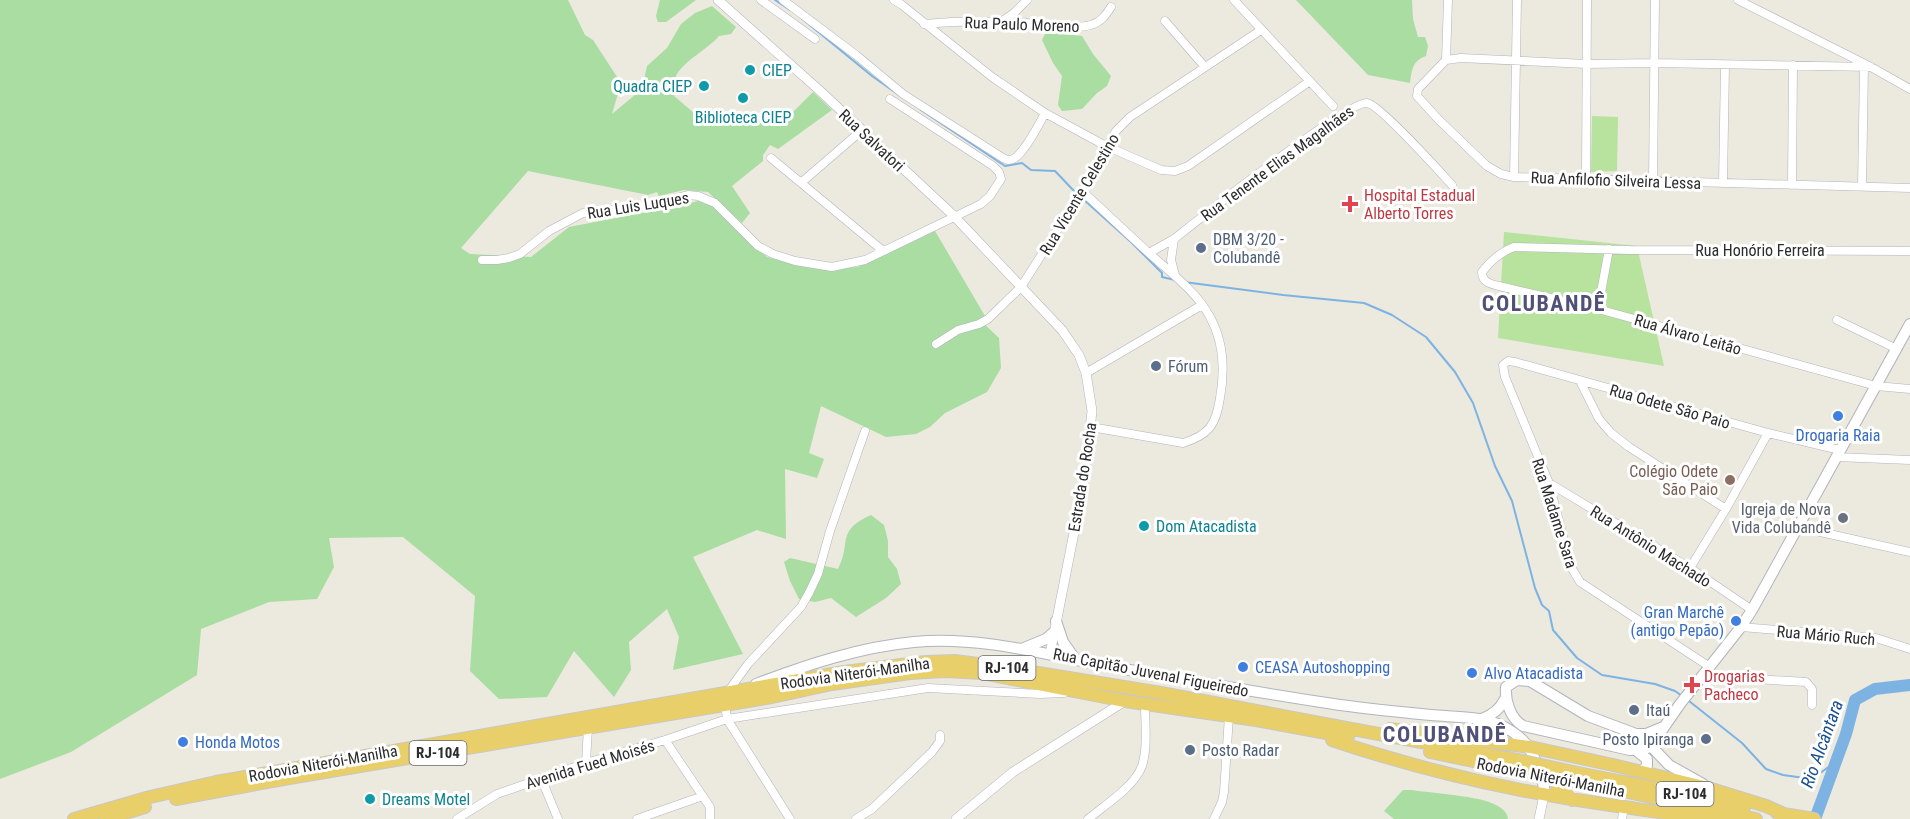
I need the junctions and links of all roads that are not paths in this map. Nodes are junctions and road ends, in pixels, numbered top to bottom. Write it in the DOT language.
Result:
graph roads {
  1 [pos="761,0"];
  2 [pos="783,0"];
  3 [pos="894,0"];
  4 [pos="1028,0"];
  5 [pos="1234,0"];
  6 [pos="1448,0"];
  7 [pos="1517,0"];
  8 [pos="1587,0"];
  9 [pos="1656,0"];
  10 [pos="1738,0"];
  11 [pos="721,1"];
  12 [pos="1111,7"];
  13 [pos="1165,21"];
  14 [pos="1001,22"];
  15 [pos="924,24"];
  16 [pos="1261,30"];
  17 [pos="815,39"];
  18 [pos="1446,60"];
  19 [pos="1515,60"];
  20 [pos="1655,63"];
  21 [pos="1586,64"];
  22 [pos="1725,64"];
  23 [pos="1793,65"];
  24 [pos="1205,67"];
  25 [pos="1867,67"];
  26 [pos="1310,81"];
  27 [pos="1910,89"];
  28 [pos="890,99"];
  29 [pos="1333,106"];
  30 [pos="1045,113"];
  31 [pos="861,131"];
  32 [pos="1106,146"];
  33 [pos="771,158"];
  34 [pos="1514,177"];
  35 [pos="1586,178"];
  36 [pos="1653,180"];
  37 [pos="802,182"];
  38 [pos="1723,183"];
  39 [pos="1452,185"];
  40 [pos="1792,185"];
  41 [pos="1862,186"];
  42 [pos="1910,188"];
  43 [pos="1082,191"];
  44 [pos="954,216"];
  45 [pos="1174,239"];
  46 [pos="1609,249"];
  47 [pos="882,250"];
  48 [pos="1910,251"];
  49 [pos="1149,253"];
  50 [pos="482,260"];
  51 [pos="1176,277"];
  52 [pos="1499,286"];
  53 [pos="1021,287"];
  54 [pos="1202,305"];
  55 [pos="1598,309"];
  56 [pos="1837,320"];
  57 [pos="1910,324"];
  58 [pos="936,344"];
  59 [pos="1897,349"];
  60 [pos="1503,365"];
  61 [pos="1086,373"];
  62 [pos="1580,381"];
  63 [pos="1876,386"];
  64 [pos="1910,389"];
  65 [pos="1090,427"];
  66 [pos="865,431"];
  67 [pos="1768,434"];
  68 [pos="1838,453"];
  69 [pos="1910,460"];
  70 [pos="1549,483"];
  71 [pos="1726,509"];
  72 [pos="1798,527"];
  73 [pos="1910,552"];
  74 [pos="1690,568"];
  75 [pos="1752,610"];
  76 [pos="1055,626"];
  77 [pos="1741,627"];
  78 [pos="1024,648"];
  79 [pos="1910,649"];
  80 [pos="1050,654"];
  81 [pos="1075,659"];
  82 [pos="1710,667"];
  83 [pos="1702,676"];
  84 [pos="1081,692"];
  85 [pos="1101,696"];
  86 [pos="728,697"];
  87 [pos="1505,699"];
  88 [pos="1125,701"];
  89 [pos="1145,704"];
  90 [pos="1812,705"];
  91 [pos="1102,715"];
  92 [pos="1228,716"];
  93 [pos="727,719"];
  94 [pos="1482,719"];
  95 [pos="1293,722"];
  96 [pos="588,727"];
  97 [pos="1663,727"];
  98 [pos="1544,730"];
  99 [pos="1636,734"];
  100 [pos="940,735"];
  101 [pos="665,740"];
  102 [pos="1651,746"];
  103 [pos="1530,747"];
  104 [pos="1636,751"];
  105 [pos="1574,756"];
  106 [pos="586,763"];
  107 [pos="1539,767"];
  108 [pos="1642,771"];
  109 [pos="1555,772"];
  110 [pos="1576,777"];
  111 [pos="542,778"];
  112 [pos="1708,788"];
  113 [pos="1519,790"];
  114 [pos="1544,791"];
  115 [pos="703,796"];
  116 [pos="1572,800"];
  117 [pos="1623,813"];
  118 [pos="1788,815"];
  119 [pos="1690,818"];
  120 [pos="74,819"];
  121 [pos="106,819"];
  122 [pos="457,819"];
  123 [pos="558,819"];
  124 [pos="637,819"];
  125 [pos="710,819"];
  126 [pos="790,819"];
  127 [pos="856,819"];
  128 [pos="956,819"];
  129 [pos="1088,819"];
  130 [pos="1214,819"];
  131 [pos="1539,819"];
  132 [pos="1722,819"];
  133 [pos="1756,819"];
  134 [pos="1814,819"];
  1 -- 17 [label="street"];
  2 -- 30 [label="street"];
  3 -- 15 [label="street"];
  4 -- 14 [label="street"];
  5 -- 16 [label="street, Rua Tenente Elias Magalhães"];
  6 -- 18 [label="street"];
  7 -- 19 [label="street"];
  8 -- 21 [label="street"];
  9 -- 20 [label="street"];
  10 -- 25 [label="street"];
  11 -- 31 [label="street, Rua Salvatori"];
  12 -- 14 [label="street, Rua Paulo Moreno"];
  13 -- 24 [label="street"];
  14 -- 15 [label="street, Rua Paulo Moreno"];
  15 -- 30 [label="street"];
  16 -- 24 [label="street, Rua Vicente Celestino"];
  16 -- 26 [label="street, Rua Tenente Elias Magalhães"];
  18 -- 19 [label="street"];
  18 -- 34 [label="street, Rua Anfilofio Silveira Lessa"];
  19 -- 21 [label="street"];
  19 -- 34 [label="street"];
  20 -- 21 [label="street"];
  20 -- 22 [label="street"];
  20 -- 36 [label="street"];
  21 -- 35 [label="street"];
  22 -- 23 [label="street"];
  22 -- 38 [label="street"];
  23 -- 25 [label="street"];
  23 -- 40 [label="street"];
  24 -- 32 [label="street, Rua Vicente Celestino"];
  25 -- 27 [label="street"];
  25 -- 41 [label="street"];
  26 -- 29 [label="street, Rua Tenente Elias Magalhães"];
  26 -- 32 [label="street"];
  28 -- 44 [label="street, Rua Luis Luques"];
  30 -- 32 [label="street"];
  31 -- 37 [label="street"];
  31 -- 44 [label="street, Rua Salvatori"];
  32 -- 43 [label="street, Rua Vicente Celestino"];
  33 -- 37 [label="street"];
  34 -- 35 [label="street, Rua Anfilofio Silveira Lessa"];
  35 -- 36 [label="street, Rua Anfilofio Silveira Lessa"];
  36 -- 38 [label="street, Rua Anfilofio Silveira Lessa"];
  37 -- 47 [label="street"];
  38 -- 40 [label="street, Rua Anfilofio Silveira Lessa"];
  39 -- 45 [label="street, Rua Tenente Elias Magalhães"];
  40 -- 41 [label="street, Rua Anfilofio Silveira Lessa"];
  41 -- 42 [label="street, Rua Anfilofio Silveira Lessa"];
  43 -- 49 [label="street"];
  43 -- 53 [label="street, Rua Vicente Celestino"];
  44 -- 47 [label="street, Rua Luis Luques"];
  44 -- 53 [label="street, Rua Salvatori"];
  45 -- 49 [label="street, Rua Tenente Elias Magalhães"];
  45 -- 51 [label="street"];
  46 -- 48 [label="street, Rua Honório Ferreira"];
  46 -- 52 [label="street, Rua Honório Ferreira"];
  46 -- 55 [label="street"];
  47 -- 50 [label="street, Rua Luis Luques"];
  49 -- 51 [label="street"];
  51 -- 54 [label="street"];
  52 -- 55 [label="street, Rua Álvaro Leitão"];
  53 -- 58 [label="street, Rua Vicente Celestino"];
  53 -- 61 [label="street, Estrada do Rocha"];
  54 -- 61 [label="street"];
  54 -- 65 [label="street"];
  55 -- 63 [label="street, Rua Álvaro Leitão"];
  56 -- 59 [label="street"];
  57 -- 59 [label="main road"];
  59 -- 63 [label="main road"];
  60 -- 62 [label="street, Rua Odete São Paio"];
  60 -- 70 [label="street, Rua Madame Sara"];
  61 -- 65 [label="street, Estrada do Rocha"];
  62 -- 67 [label="street, Rua Odete São Paio"];
  62 -- 71 [label="street"];
  63 -- 64 [label="street, Rua Álvaro Leitão"];
  63 -- 68 [label="main road"];
  65 -- 76 [label="street, Estrada do Rocha"];
  66 -- 86 [label="street"];
  67 -- 68 [label="street, Rua Odete São Paio"];
  67 -- 71 [label="street"];
  68 -- 69 [label="street, Rua Odete São Paio"];
  68 -- 72 [label="main road"];
  70 -- 74 [label="street, Rua Antônio Machado"];
  70 -- 82 [label="street, Rua Madame Sara"];
  71 -- 74 [label="street"];
  72 -- 73 [label="street"];
  72 -- 75 [label="main road"];
  74 -- 75 [label="street, Rua Antônio Machado"];
  75 -- 77 [label="main road"];
  76 -- 78 [label="main road"];
  76 -- 80 [label="street, Estrada do Rocha"];
  76 -- 81 [label="main road"];
  77 -- 79 [label="street, Rua Mário Ruch"];
  77 -- 82 [label="main road"];
  78 -- 80 [label="main road, Rua Capitão Juvenal Figueiredo"];
  78 -- 86 [label="main road, Rua Capitão Juvenal Figueiredo"];
  80 -- 81 [label="main road, Rua Capitão Juvenal Figueiredo"];
  81 -- 94 [label="main road, Rua Capitão Juvenal Figueiredo"];
  82 -- 83 [label="main road"];
  83 -- 90 [label="street"];
  83 -- 97 [label="main road"];
  84 -- 85 [label="highway, Rodovia Niterói-Manilha / RJ-104"];
  84 -- 86 [label="highway, Rodovia Niterói-Manilha / RJ-104"];
  84 -- 93 [label="street, Avenida Fued Moisés"];
  85 -- 88 [label="highway, Rodovia Niterói-Manilha / RJ-104"];
  85 -- 91 [label="street"];
  86 -- 93 [label="street"];
  86 -- 95 [label="highway, Rodovia Niterói-Manilha / RJ-104"];
  86 -- 96 [label="highway, Rodovia Niterói-Manilha / RJ-104"];
  86 -- 120 [label="highway, Rodovia Niterói-Manilha / RJ-104"];
  87 -- 94 [label="main road"];
  87 -- 98 [label="main road"];
  87 -- 99 [label="main road"];
  88 -- 89 [label="highway, Rodovia Niterói-Manilha / RJ-104"];
  88 -- 91 [label="street"];
  89 -- 92 [label="highway, Rodovia Niterói-Manilha / RJ-104"];
  89 -- 129 [label="street"];
  91 -- 128 [label="street"];
  92 -- 95 [label="highway, Rodovia Niterói-Manilha / RJ-104"];
  92 -- 130 [label="street"];
  93 -- 101 [label="street, Avenida Fued Moisés"];
  93 -- 126 [label="street"];
  94 -- 103 [label="main road, Rua Capitão Juvenal Figueiredo"];
  95 -- 103 [label="highway"];
  95 -- 110 [label="highway, Rodovia Niterói-Manilha / RJ-104, bridge"];
  95 -- 113 [label="highway"];
  96 -- 106 [label="street"];
  96 -- 121 [label="highway, Rodovia Niterói-Manilha / RJ-104"];
  97 -- 99 [label="main road"];
  97 -- 102 [label="main road"];
  98 -- 103 [label="main road"];
  98 -- 104 [label="main road"];
  99 -- 102 [label="main road"];
  99 -- 104 [label="main road, RJ-104"];
  100 -- 127 [label="street"];
  101 -- 106 [label="street, Avenida Fued Moisés"];
  101 -- 115 [label="street"];
  102 -- 104 [label="main road"];
  102 -- 112 [label="main road"];
  103 -- 105 [label="highway"];
  103 -- 107 [label="main road"];
  104 -- 108 [label="main road, RJ-104"];
  105 -- 108 [label="highway"];
  105 -- 109 [label="main road"];
  106 -- 111 [label="street, Avenida Fued Moisés"];
  107 -- 113 [label="highway"];
  107 -- 114 [label="main road"];
  108 -- 112 [label="highway"];
  109 -- 114 [label="main road"];
  109 -- 116 [label="highway"];
  110 -- 118 [label="highway, Rodovia Niterói-Manilha / RJ-104"];
  110 -- 133 [label="highway, Rodovia Niterói-Manilha / RJ-104"];
  111 -- 122 [label="street, Avenida Fued Moisés"];
  111 -- 123 [label="street"];
  112 -- 118 [label="highway"];
  113 -- 114 [label="highway"];
  114 -- 116 [label="highway"];
  114 -- 131 [label="street"];
  115 -- 124 [label="street"];
  115 -- 125 [label="street"];
  116 -- 117 [label="highway"];
  117 -- 119 [label="highway"];
  118 -- 134 [label="highway, Rodovia Niterói-Manilha / RJ-104"];
  119 -- 132 [label="highway"];
}
